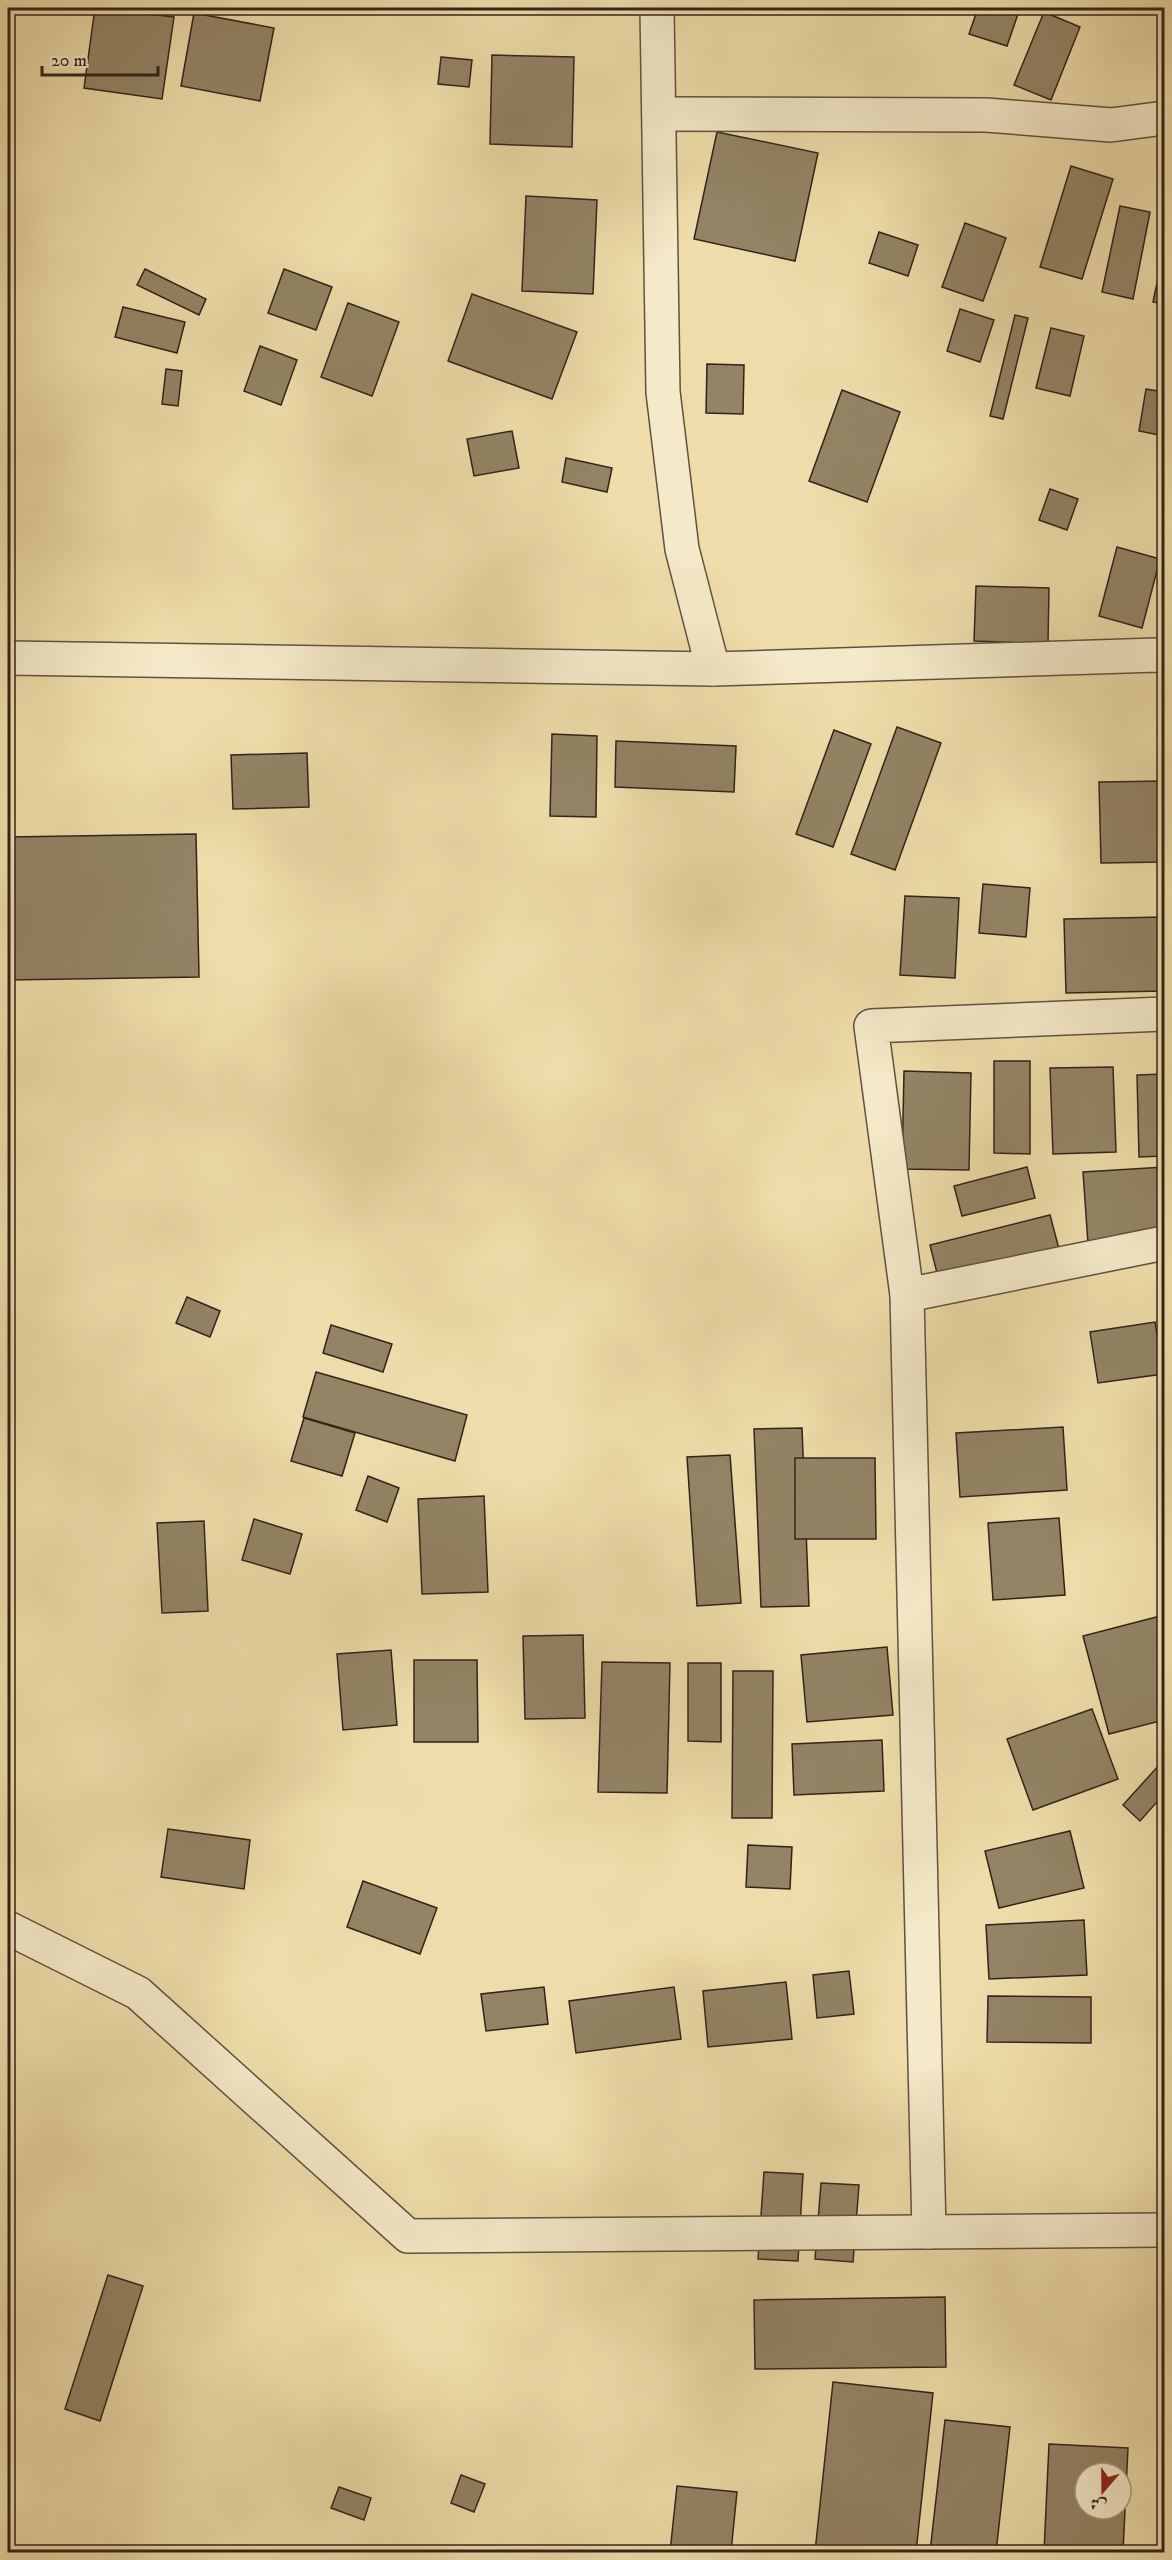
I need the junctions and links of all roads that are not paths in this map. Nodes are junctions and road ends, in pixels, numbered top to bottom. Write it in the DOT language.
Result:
graph roads {
  1 [pos="657,8"];
  2 [pos="659,114"];
  3 [pos="1164,118"];
  4 [pos="1164,657"];
  5 [pos="8,658"];
  6 [pos="713,669"];
  7 [pos="1164,1014"];
  8 [pos="1164,1243"];
  9 [pos="907,1295"];
  10 [pos="8,1928"];
  11 [pos="1164,2230"];
  12 [pos="929,2232"];
  1 -- 2 [label="street"];
  2 -- 3 [label="street"];
  2 -- 6 [label="street"];
  4 -- 6 [label="street"];
  5 -- 6 [label="street"];
  7 -- 9 [label="street"];
  8 -- 9 [label="street"];
  9 -- 12 [label="street"];
  10 -- 12 [label="street"];
  11 -- 12 [label="street"];
}
